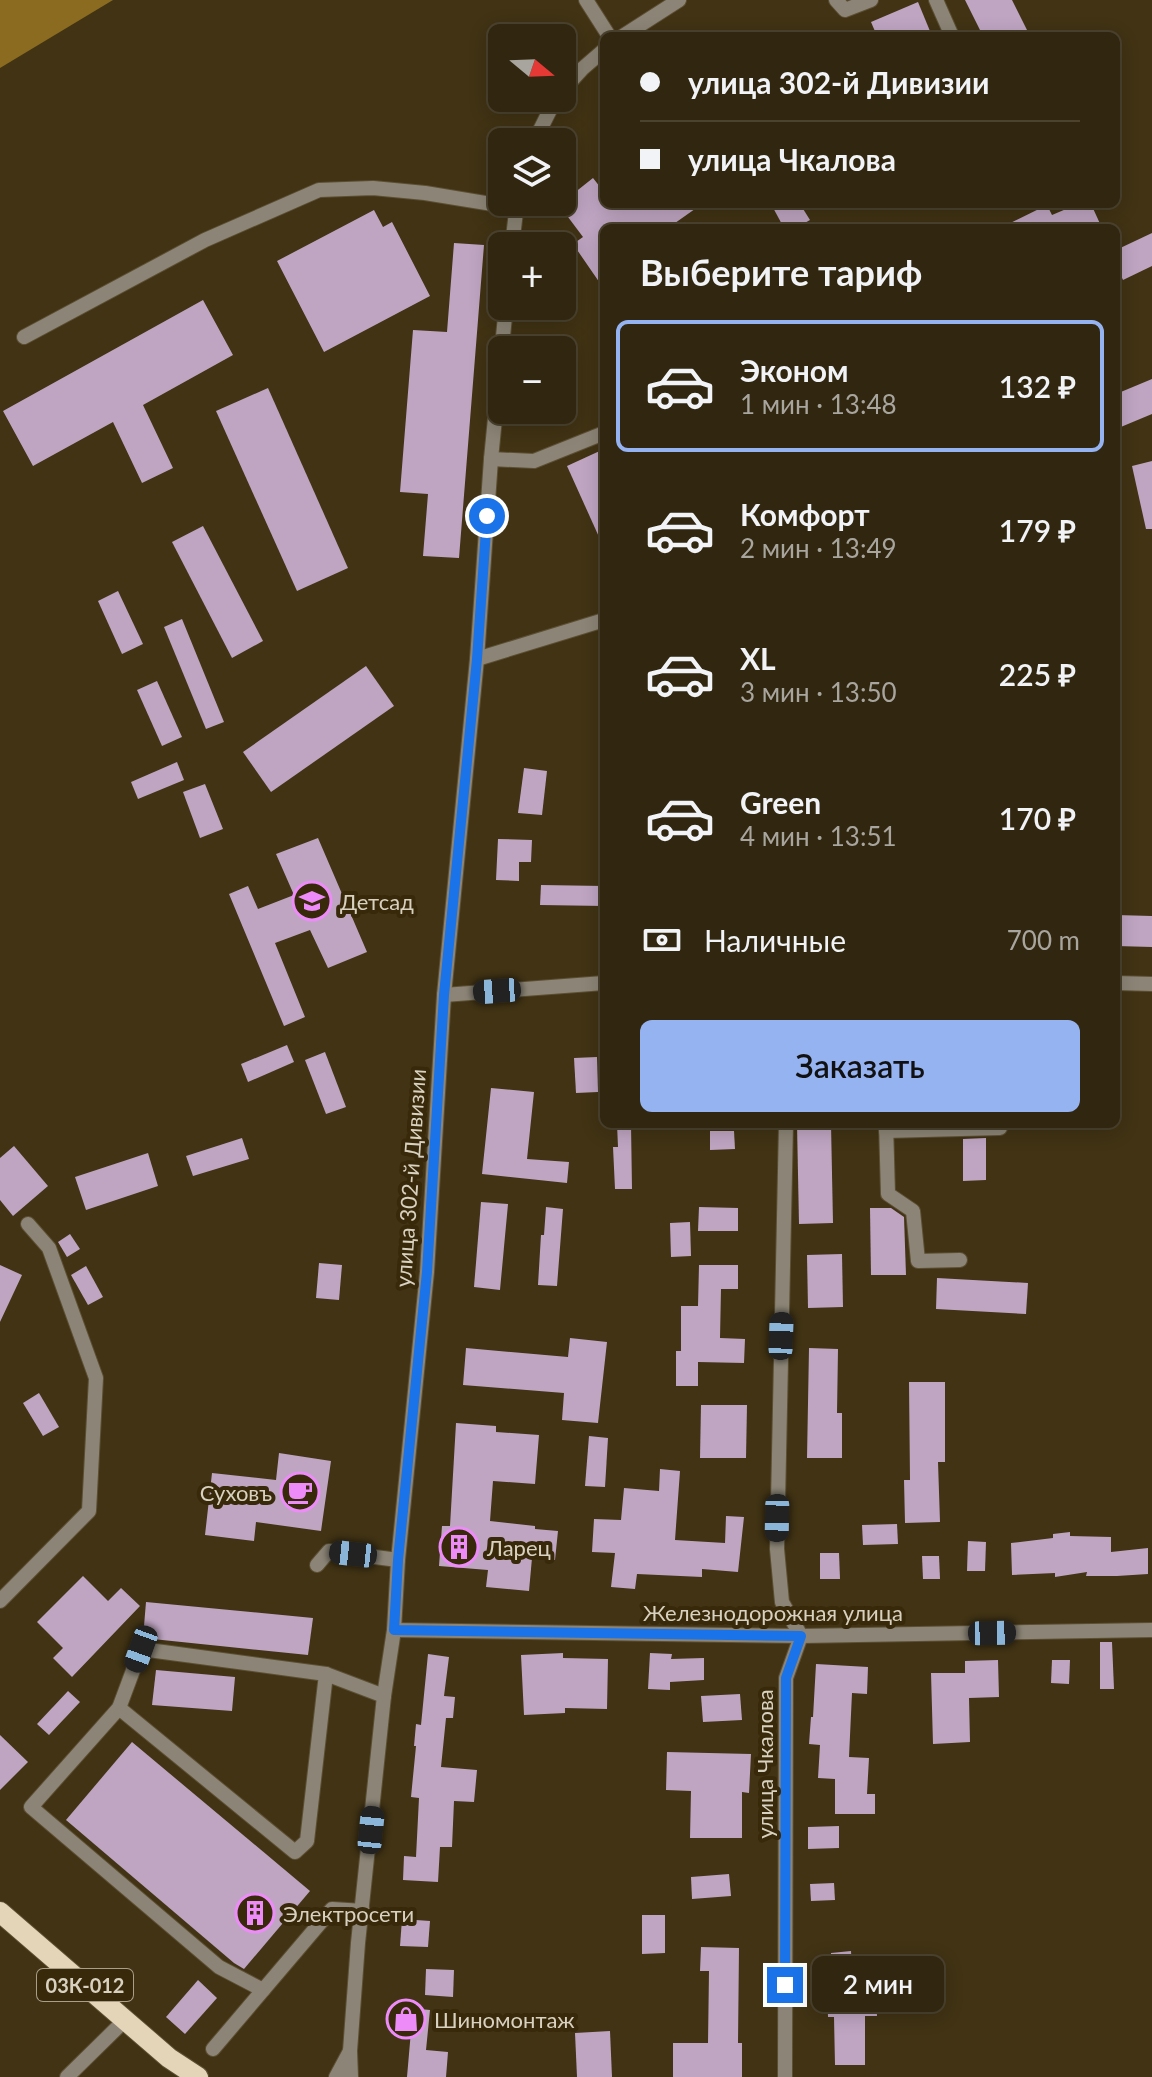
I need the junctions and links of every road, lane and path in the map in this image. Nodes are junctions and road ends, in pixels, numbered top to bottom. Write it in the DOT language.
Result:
graph roads {
  1 [pos="586,0"];
  2 [pos="679,0"];
  3 [pos="836,0"];
  4 [pos="871,0"];
  5 [pos="936,0"];
  6 [pos="606,32"];
  7 [pos="629,32"];
  8 [pos="950,32"];
  9 [pos="600,53"];
  10 [pos="576,76"];
  11 [pos="488,201"];
  12 [pos="505,320"];
  13 [pos="24,337"];
  14 [pos="600,435"];
  15 [pos="491,459"];
  16 [pos="600,621"];
  17 [pos="477,659"];
  18 [pos="600,983"];
  19 [pos="1120,983"];
  20 [pos="1152,984"];
  21 [pos="444,995"];
  22 [pos="786,1128"];
  23 [pos="886,1128"];
  24 [pos="28,1224"];
  25 [pos="960,1260"];
  26 [pos="398,1560"];
  27 [pos="317,1565"];
  28 [pos="0,1601"];
  29 [pos="394,1630"];
  30 [pos="1152,1630"];
  31 [pos="801,1636"];
  32 [pos="326,1674"];
  33 [pos="384,1696"];
  34 [pos="119,1708"];
  35 [pos="363,1911"];
  36 [pos="0,1912"];
  37 [pos="263,1990"];
  38 [pos="125,2020"];
  39 [pos="213,2049"];
  40 [pos="350,2051"];
  41 [pos="169,2058"];
  42 [pos="67,2077"];
  43 [pos="181,2077"];
  44 [pos="198,2077"];
  45 [pos="336,2077"];
  46 [pos="351,2077"];
  47 [pos="785,2077"];
  1 -- 6 [label="street"];
  2 -- 7 [label="street"];
  3 -- 4 [label="street"];
  5 -- 8 [label="street"];
  9 -- 10 [label="street"];
  11 -- 13 [label="street"];
  12 -- 15 [label="street, улица 302-й Дивизии"];
  14 -- 15 [label="street"];
  15 -- 17 [label="street, улица 302-й Дивизии"];
  16 -- 17 [label="street"];
  17 -- 21 [label="street, улица 302-й Дивизии"];
  18 -- 21 [label="street"];
  19 -- 20 [label="street"];
  21 -- 26 [label="street, улица 302-й Дивизии"];
  22 -- 31 [label="street"];
  23 -- 25 [label="street"];
  24 -- 28 [label="street"];
  26 -- 27 [label="street"];
  26 -- 29 [label="street, улица 302-й Дивизии"];
  29 -- 31 [label="street, Железнодорожная улица"];
  29 -- 33 [label="street, улица 302-й Дивизии"];
  30 -- 31 [label="street, Железнодорожная улица"];
  31 -- 47 [label="street, улица Чкалова"];
  32 -- 33 [label="street"];
  32 -- 34 [label="street"];
  32 -- 34 [label="street"];
  33 -- 35 [label="street, улица 302-й Дивизии"];
  34 -- 37 [label="street"];
  35 -- 37 [label="street"];
  35 -- 40 [label="street, улица 302-й Дивизии"];
  36 -- 38 [label="main road, 03К-012"];
  37 -- 39 [label="street"];
  38 -- 41 [label="main road, 03К-012"];
  38 -- 42 [label="street"];
  40 -- 45 [label="street, улица 302-й Дивизии"];
  40 -- 46 [label="street, улица 302-й Дивизии"];
  41 -- 43 [label="main road"];
  41 -- 44 [label="main road"];
}
